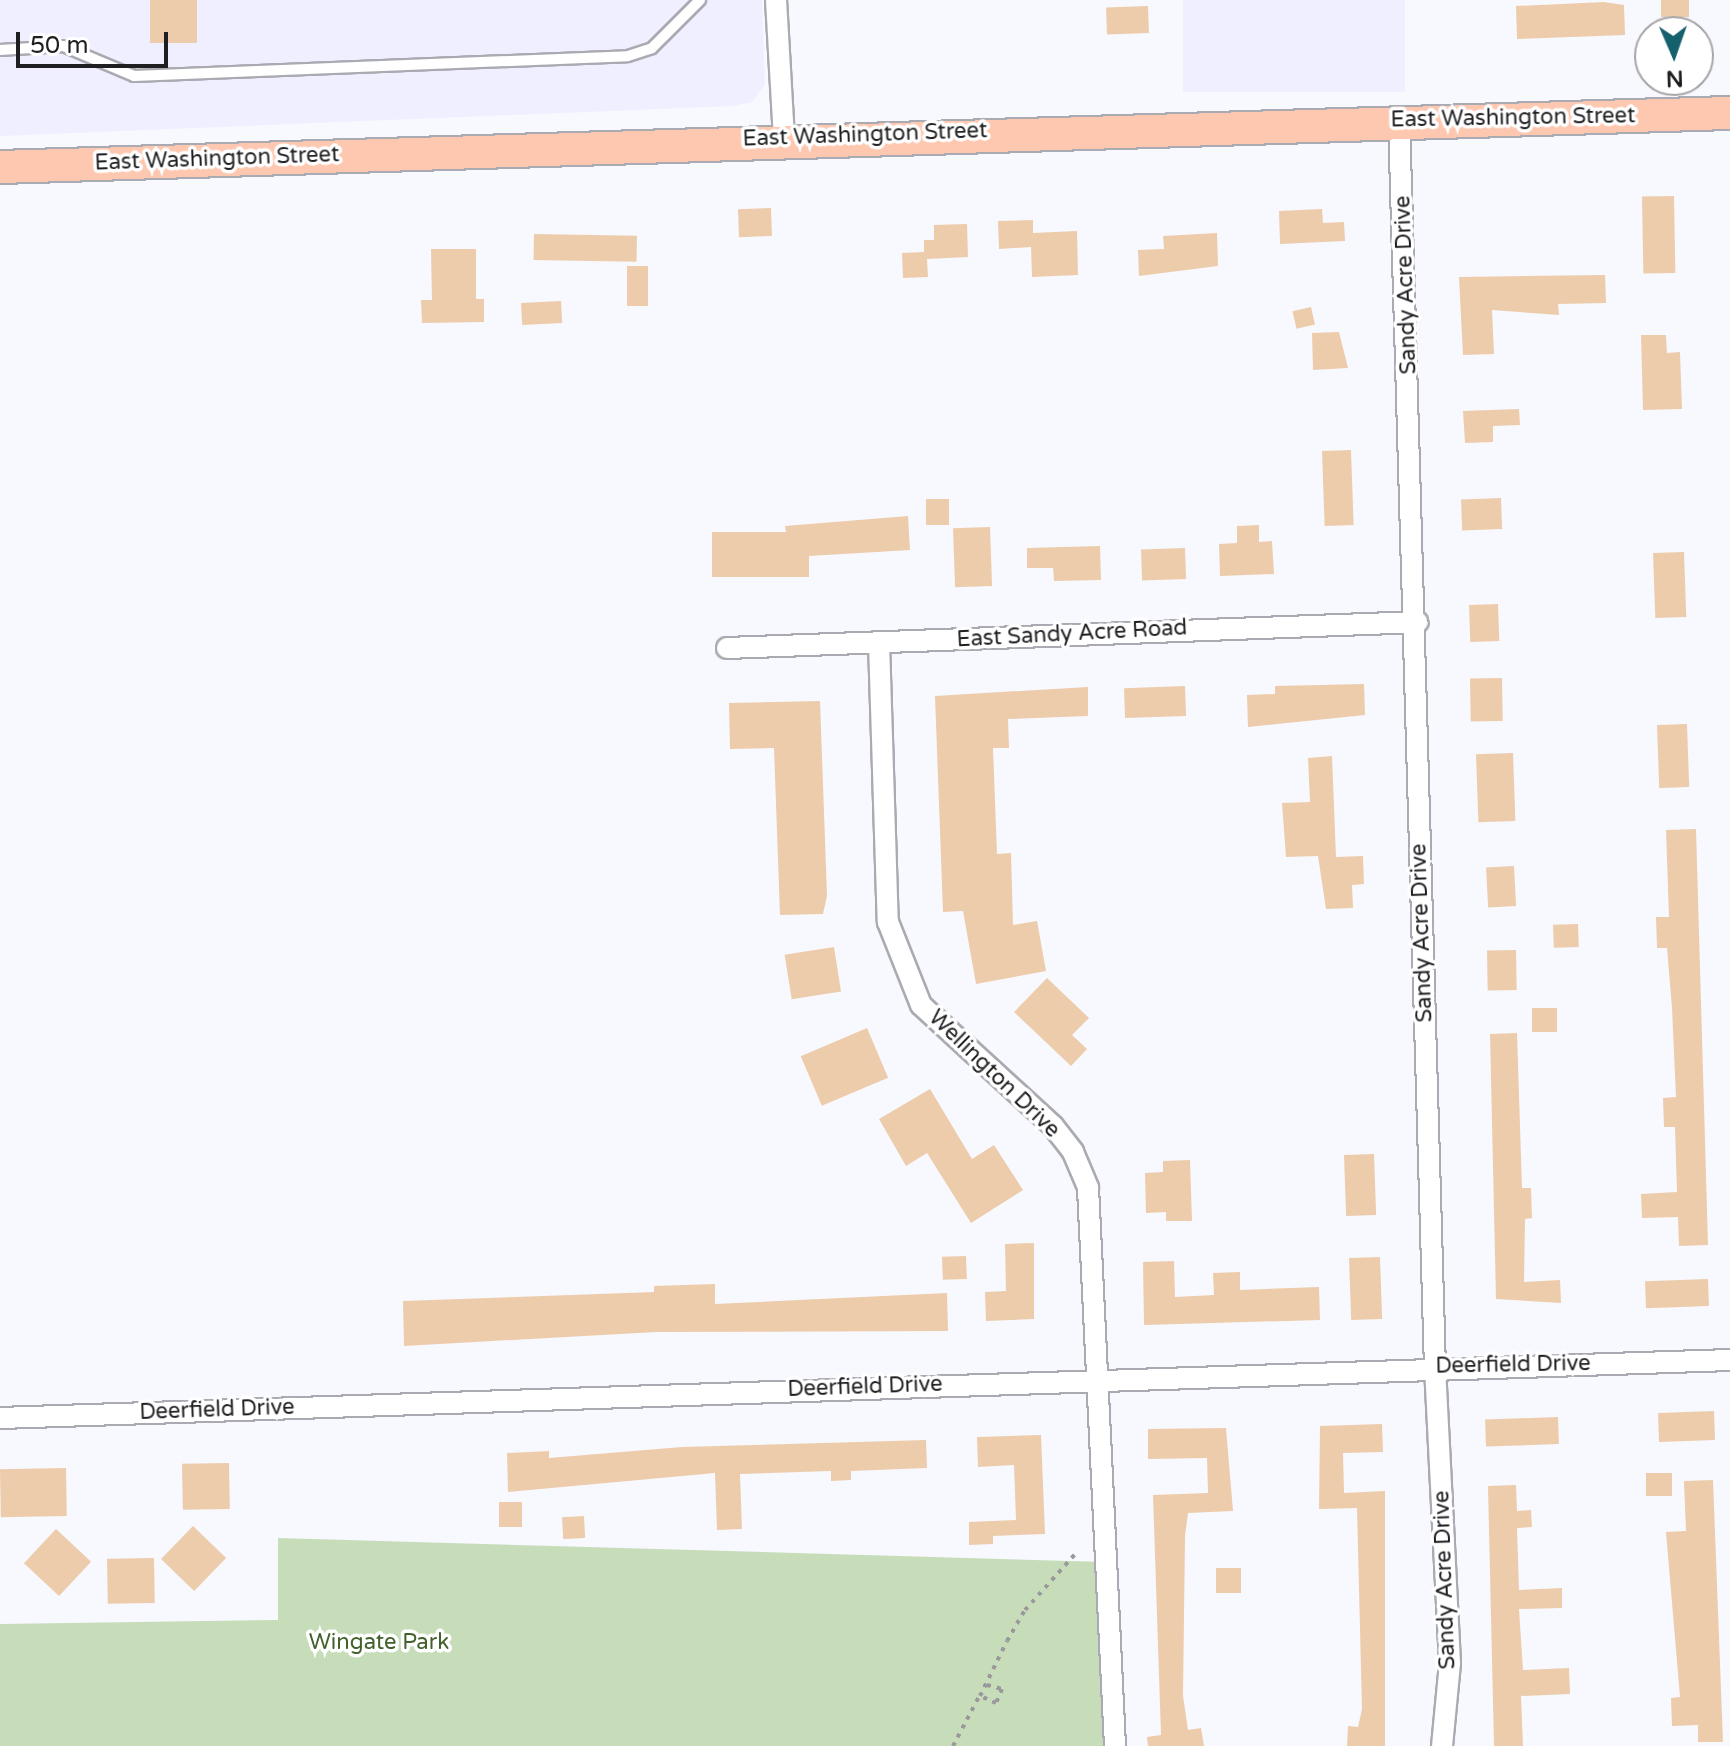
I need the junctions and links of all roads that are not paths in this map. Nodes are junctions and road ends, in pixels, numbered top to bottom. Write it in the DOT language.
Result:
graph roads {
  1 [pos="700,0"];
  2 [pos="776,0"];
  3 [pos="0,50"];
  4 [pos="1730,113"];
  5 [pos="1399,119"];
  6 [pos="784,138"];
  7 [pos="0,167"];
  8 [pos="1418,622"];
  9 [pos="879,643"];
  10 [pos="727,648"];
  11 [pos="1730,1360"];
  12 [pos="1435,1367"];
  13 [pos="1099,1380"];
  14 [pos="0,1418"];
  15 [pos="1115,1746"];
  16 [pos="1442,1746"];
  1 -- 3 [label="lane"];
  2 -- 6 [label="street"];
  4 -- 5 [label="main road, East Washington Street"];
  5 -- 6 [label="main road, East Washington Street"];
  5 -- 8 [label="street, Sandy Acre Drive"];
  6 -- 7 [label="main road, East Washington Street"];
  8 -- 9 [label="street, East Sandy Acre Road"];
  8 -- 12 [label="street, Sandy Acre Drive"];
  9 -- 10 [label="street, East Sandy Acre Road"];
  9 -- 13 [label="street, Wellington Drive"];
  11 -- 12 [label="street, Deerfield Drive"];
  12 -- 13 [label="street, Deerfield Drive"];
  12 -- 16 [label="street, Sandy Acre Drive"];
  13 -- 14 [label="street, Deerfield Drive"];
  13 -- 15 [label="street, Wellington Drive"];
}
